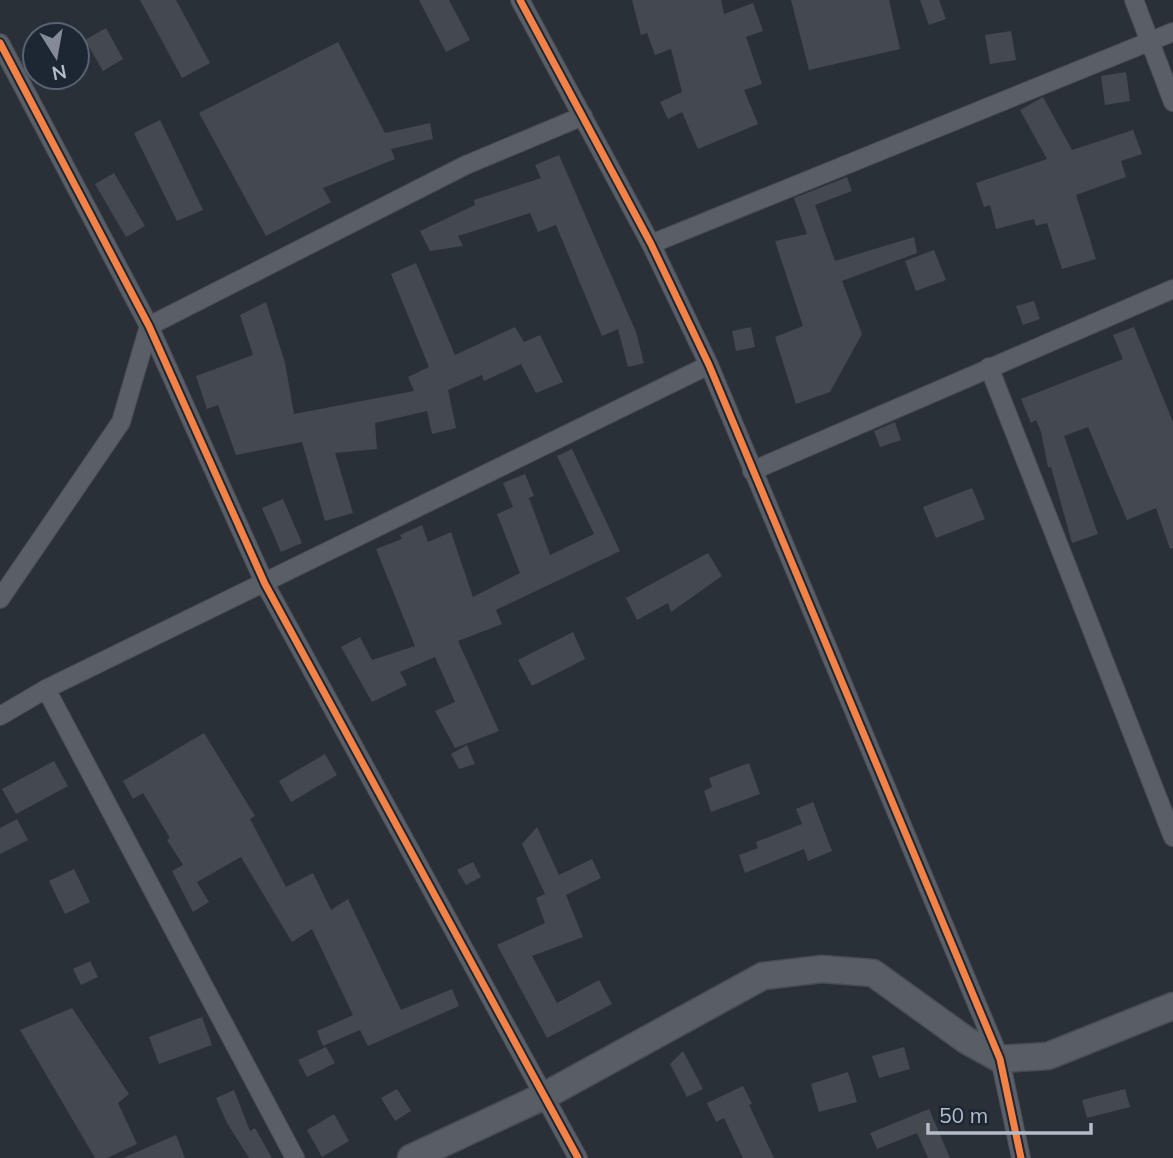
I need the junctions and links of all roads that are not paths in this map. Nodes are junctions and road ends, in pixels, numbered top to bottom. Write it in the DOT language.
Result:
graph roads {
  1 [pos="520,0"];
  2 [pos="1134,0"];
  3 [pos="1173,32"];
  4 [pos="1149,41"];
  5 [pos="0,43"];
  6 [pos="1173,102"];
  7 [pos="583,116"];
  8 [pos="651,244"];
  9 [pos="1173,289"];
  10 [pos="149,326"];
  11 [pos="709,365"];
  12 [pos="989,367"];
  13 [pos="752,471"];
  14 [pos="265,584"];
  15 [pos="0,599"];
  16 [pos="46,689"];
  17 [pos="0,716"];
  18 [pos="1173,837"];
  19 [pos="1173,1006"];
  20 [pos="1000,1059"];
  21 [pos="546,1096"];
  22 [pos="295,1158"];
  23 [pos="411,1158"];
  24 [pos="578,1158"];
  25 [pos="1021,1158"];
  1 -- 7 [label="street"];
  2 -- 4 [label="street"];
  3 -- 4 [label="street"];
  4 -- 6 [label="street"];
  4 -- 8 [label="street"];
  5 -- 10 [label="street"];
  7 -- 8 [label="street"];
  7 -- 10 [label="street"];
  8 -- 11 [label="street"];
  9 -- 12 [label="street"];
  10 -- 14 [label="street"];
  10 -- 15 [label="street"];
  11 -- 13 [label="street"];
  11 -- 14 [label="street"];
  12 -- 13 [label="street"];
  12 -- 18 [label="street"];
  13 -- 20 [label="street"];
  14 -- 16 [label="street"];
  14 -- 21 [label="street"];
  16 -- 17 [label="street"];
  16 -- 22 [label="street"];
  19 -- 20 [label="street"];
  20 -- 21 [label="street"];
  20 -- 25 [label="street"];
  21 -- 23 [label="street"];
  21 -- 24 [label="street"];
}
